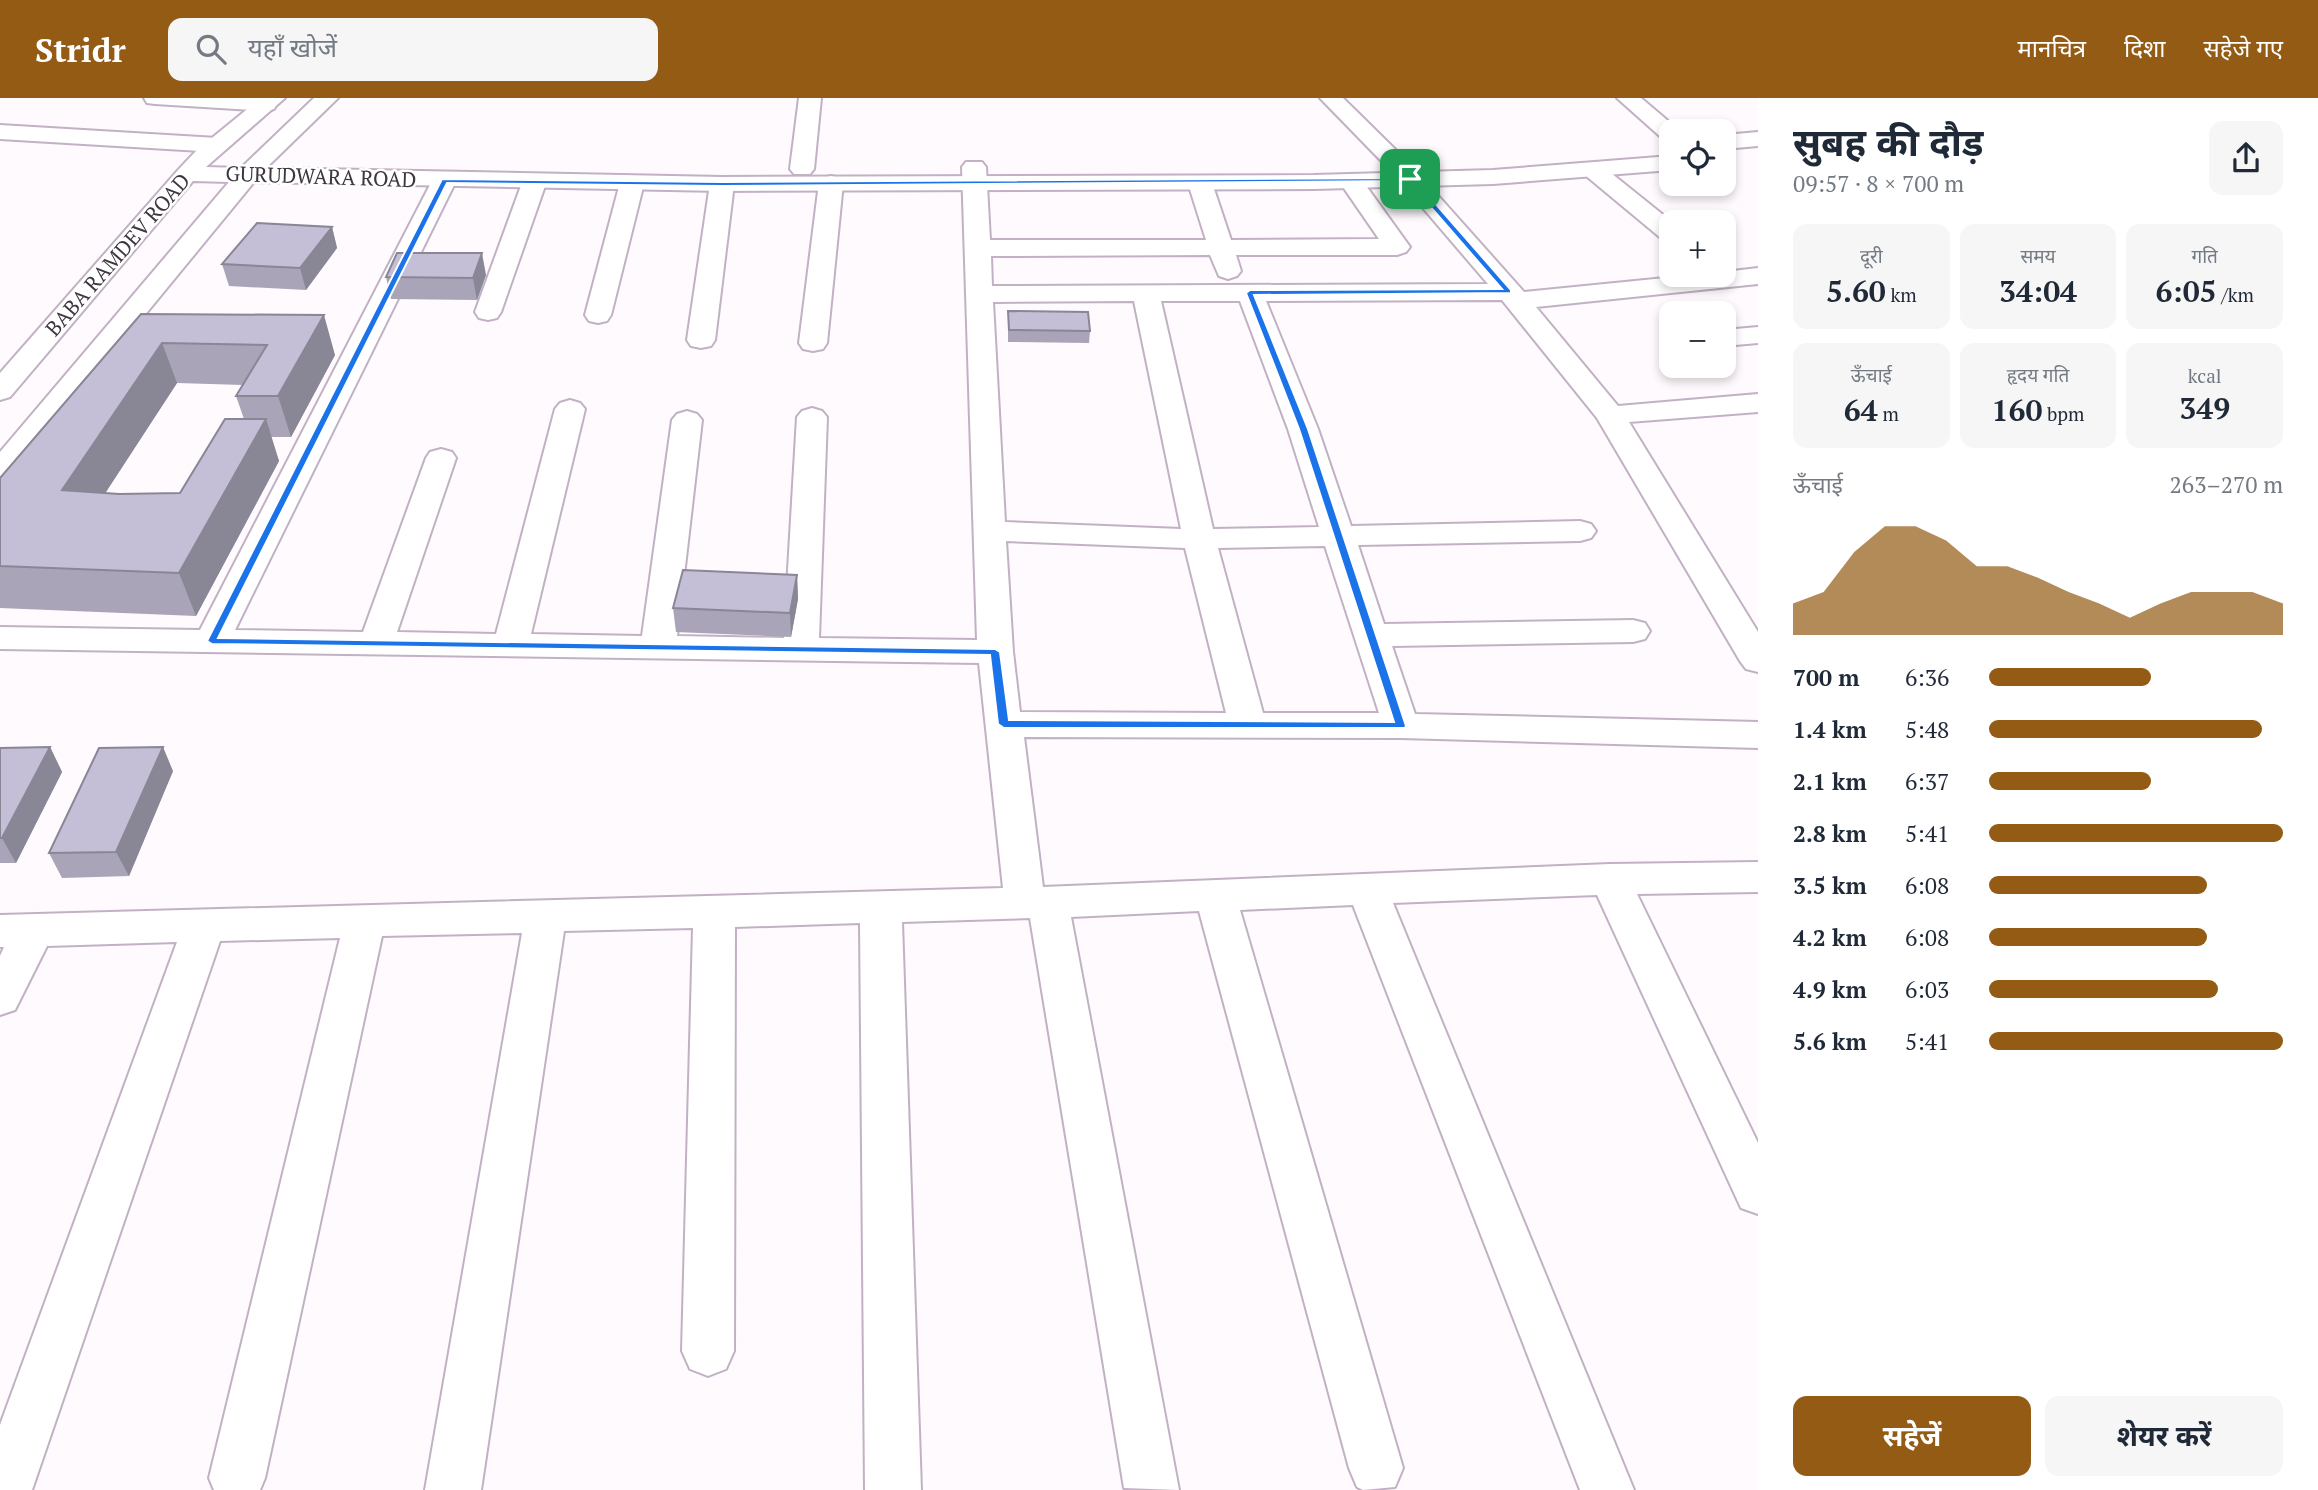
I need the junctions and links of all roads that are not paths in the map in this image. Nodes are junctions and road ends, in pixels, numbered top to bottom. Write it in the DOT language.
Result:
graph roads {
  1 [pos="155,98"];
  2 [pos="327,98"];
  3 [pos="810,98"];
  4 [pos="1331,98"];
  5 [pos="1628,98"];
  6 [pos="270,101"];
  7 [pos="1659,124"];
  8 [pos="0,132"];
  9 [pos="1758,139"];
  10 [pos="1736,141"];
  11 [pos="1659,148"];
  12 [pos="1758,155"];
  13 [pos="1736,157"];
  14 [pos="203,158"];
  15 [pos="1659,164"];
  16 [pos="255,166"];
  17 [pos="802,169"];
  18 [pos="1593,170"];
  19 [pos="1406,174"];
  20 [pos="975,175"];
  21 [pos="444,181"];
  22 [pos="1351,181"];
  23 [pos="534,183"];
  24 [pos="632,183"];
  25 [pos="831,183"];
  26 [pos="1200,183"];
  27 [pos="722,184"];
  28 [pos="1659,224"];
  29 [pos="1220,247"];
  30 [pos="978,248"];
  31 [pos="1758,276"];
  32 [pos="1736,277"];
  33 [pos="1659,283"];
  34 [pos="1146,293"];
  35 [pos="1242,293"];
  36 [pos="980,294"];
  37 [pos="1513,296"];
  38 [pos="488,312"];
  39 [pos="598,314"];
  40 [pos="1758,335"];
  41 [pos="1736,337"];
  42 [pos="701,341"];
  43 [pos="813,343"];
  44 [pos="0,391"];
  45 [pos="1758,402"];
  46 [pos="570,409"];
  47 [pos="1610,415"];
  48 [pos="812,417"];
  49 [pos="687,420"];
  50 [pos="441,458"];
  51 [pos="0,471"];
  52 [pos="990,531"];
  53 [pos="1580,531"];
  54 [pos="1338,535"];
  55 [pos="1199,538"];
  56 [pos="1633,631"];
  57 [pos="1371,635"];
  58 [pos="0,638"];
  59 [pos="212,641"];
  60 [pos="376,643"];
  61 [pos="511,645"];
  62 [pos="658,647"];
  63 [pos="801,649"];
  64 [pos="995,652"];
  65 [pos="1758,661"];
  66 [pos="1004,724"];
  67 [pos="1248,725"];
  68 [pos="1401,726"];
  69 [pos="1758,735"];
  70 [pos="1758,877"];
  71 [pos="1610,879"];
  72 [pos="1367,889"];
  73 [pos="1215,895"];
  74 [pos="1037,903"];
  75 [pos="881,908"];
  76 [pos="714,912"];
  77 [pos="545,917"];
  78 [pos="365,921"];
  79 [pos="204,926"];
  80 [pos="17,930"];
  81 [pos="0,998"];
  82 [pos="1758,1193"];
  83 [pos="708,1351"];
  84 [pos="1376,1468"];
  85 [pos="237,1478"];
  86 [pos="1152,1488"];
  87 [pos="1607,1489"];
  88 [pos="4,1490"];
  89 [pos="453,1490"];
  90 [pos="893,1490"];
  1 -- 6 [label="street"];
  2 -- 16 [label="street"];
  3 -- 17 [label="street"];
  4 -- 19 [label="street"];
  5 -- 7 [label="street"];
  6 -- 14 [label="street, BABA RAMDEV ROAD"];
  8 -- 14 [label="street, GURUDWARA ROAD"];
  9 -- 10 [label="street"];
  11 -- 19 [label="street, GURUDWARA ROAD"];
  12 -- 13 [label="street"];
  14 -- 16 [label="street, GURUDWARA ROAD"];
  14 -- 44 [label="street, BABA RAMDEV ROAD"];
  15 -- 18 [label="street, GURUDWARA ROAD"];
  16 -- 17 [label="street, GURUDWARA ROAD"];
  16 -- 21 [label="street, GURUDWARA ROAD"];
  16 -- 51 [label="street"];
  17 -- 20 [label="street, GURUDWARA ROAD"];
  18 -- 19 [label="street, GURUDWARA ROAD"];
  18 -- 28 [label="street"];
  19 -- 20 [label="street, GURUDWARA ROAD"];
  19 -- 22 [label="street, GURUDWARA ROAD"];
  19 -- 37 [label="street"];
  20 -- 25 [label="street, GURUDWARA ROAD"];
  20 -- 26 [label="street, GURUDWARA ROAD"];
  20 -- 30 [label="street"];
  21 -- 23 [label="street, GURUDWARA ROAD"];
  21 -- 59 [label="street"];
  22 -- 26 [label="street, GURUDWARA ROAD"];
  22 -- 29 [label="street"];
  23 -- 24 [label="street, GURUDWARA ROAD"];
  23 -- 38 [label="street"];
  24 -- 27 [label="street, GURUDWARA ROAD"];
  24 -- 39 [label="street"];
  25 -- 27 [label="street, GURUDWARA ROAD"];
  25 -- 43 [label="street"];
  26 -- 29 [label="street"];
  27 -- 42 [label="street"];
  29 -- 30 [label="street"];
  29 -- 35 [label="street"];
  30 -- 36 [label="street"];
  31 -- 32 [label="street"];
  33 -- 37 [label="street"];
  34 -- 35 [label="street"];
  34 -- 36 [label="street"];
  34 -- 55 [label="street"];
  35 -- 37 [label="street"];
  35 -- 54 [label="street"];
  36 -- 52 [label="street"];
  37 -- 47 [label="street"];
  40 -- 41 [label="street"];
  45 -- 47 [label="street"];
  46 -- 61 [label="street"];
  47 -- 65 [label="street"];
  48 -- 63 [label="street"];
  49 -- 62 [label="street"];
  50 -- 60 [label="street"];
  52 -- 55 [label="street"];
  52 -- 64 [label="street"];
  53 -- 54 [label="street"];
  54 -- 55 [label="street"];
  54 -- 57 [label="street"];
  55 -- 67 [label="street"];
  56 -- 57 [label="street"];
  57 -- 68 [label="street"];
  58 -- 59 [label="street"];
  59 -- 60 [label="street"];
  60 -- 61 [label="street"];
  61 -- 62 [label="street"];
  62 -- 63 [label="street"];
  63 -- 64 [label="street"];
  64 -- 66 [label="street"];
  66 -- 67 [label="street"];
  66 -- 74 [label="street"];
  67 -- 68 [label="street"];
  68 -- 69 [label="street"];
  70 -- 71 [label="street"];
  71 -- 72 [label="street"];
  71 -- 82 [label="street"];
  72 -- 73 [label="street"];
  72 -- 87 [label="street"];
  73 -- 74 [label="street"];
  73 -- 84 [label="street"];
  74 -- 75 [label="street"];
  74 -- 86 [label="street"];
  75 -- 76 [label="street"];
  75 -- 90 [label="street"];
  76 -- 77 [label="street"];
  76 -- 83 [label="street"];
  77 -- 78 [label="street"];
  77 -- 89 [label="street"];
  78 -- 79 [label="street"];
  78 -- 85 [label="street"];
  79 -- 80 [label="street"];
  79 -- 88 [label="street"];
  80 -- 81 [label="street"];
}
